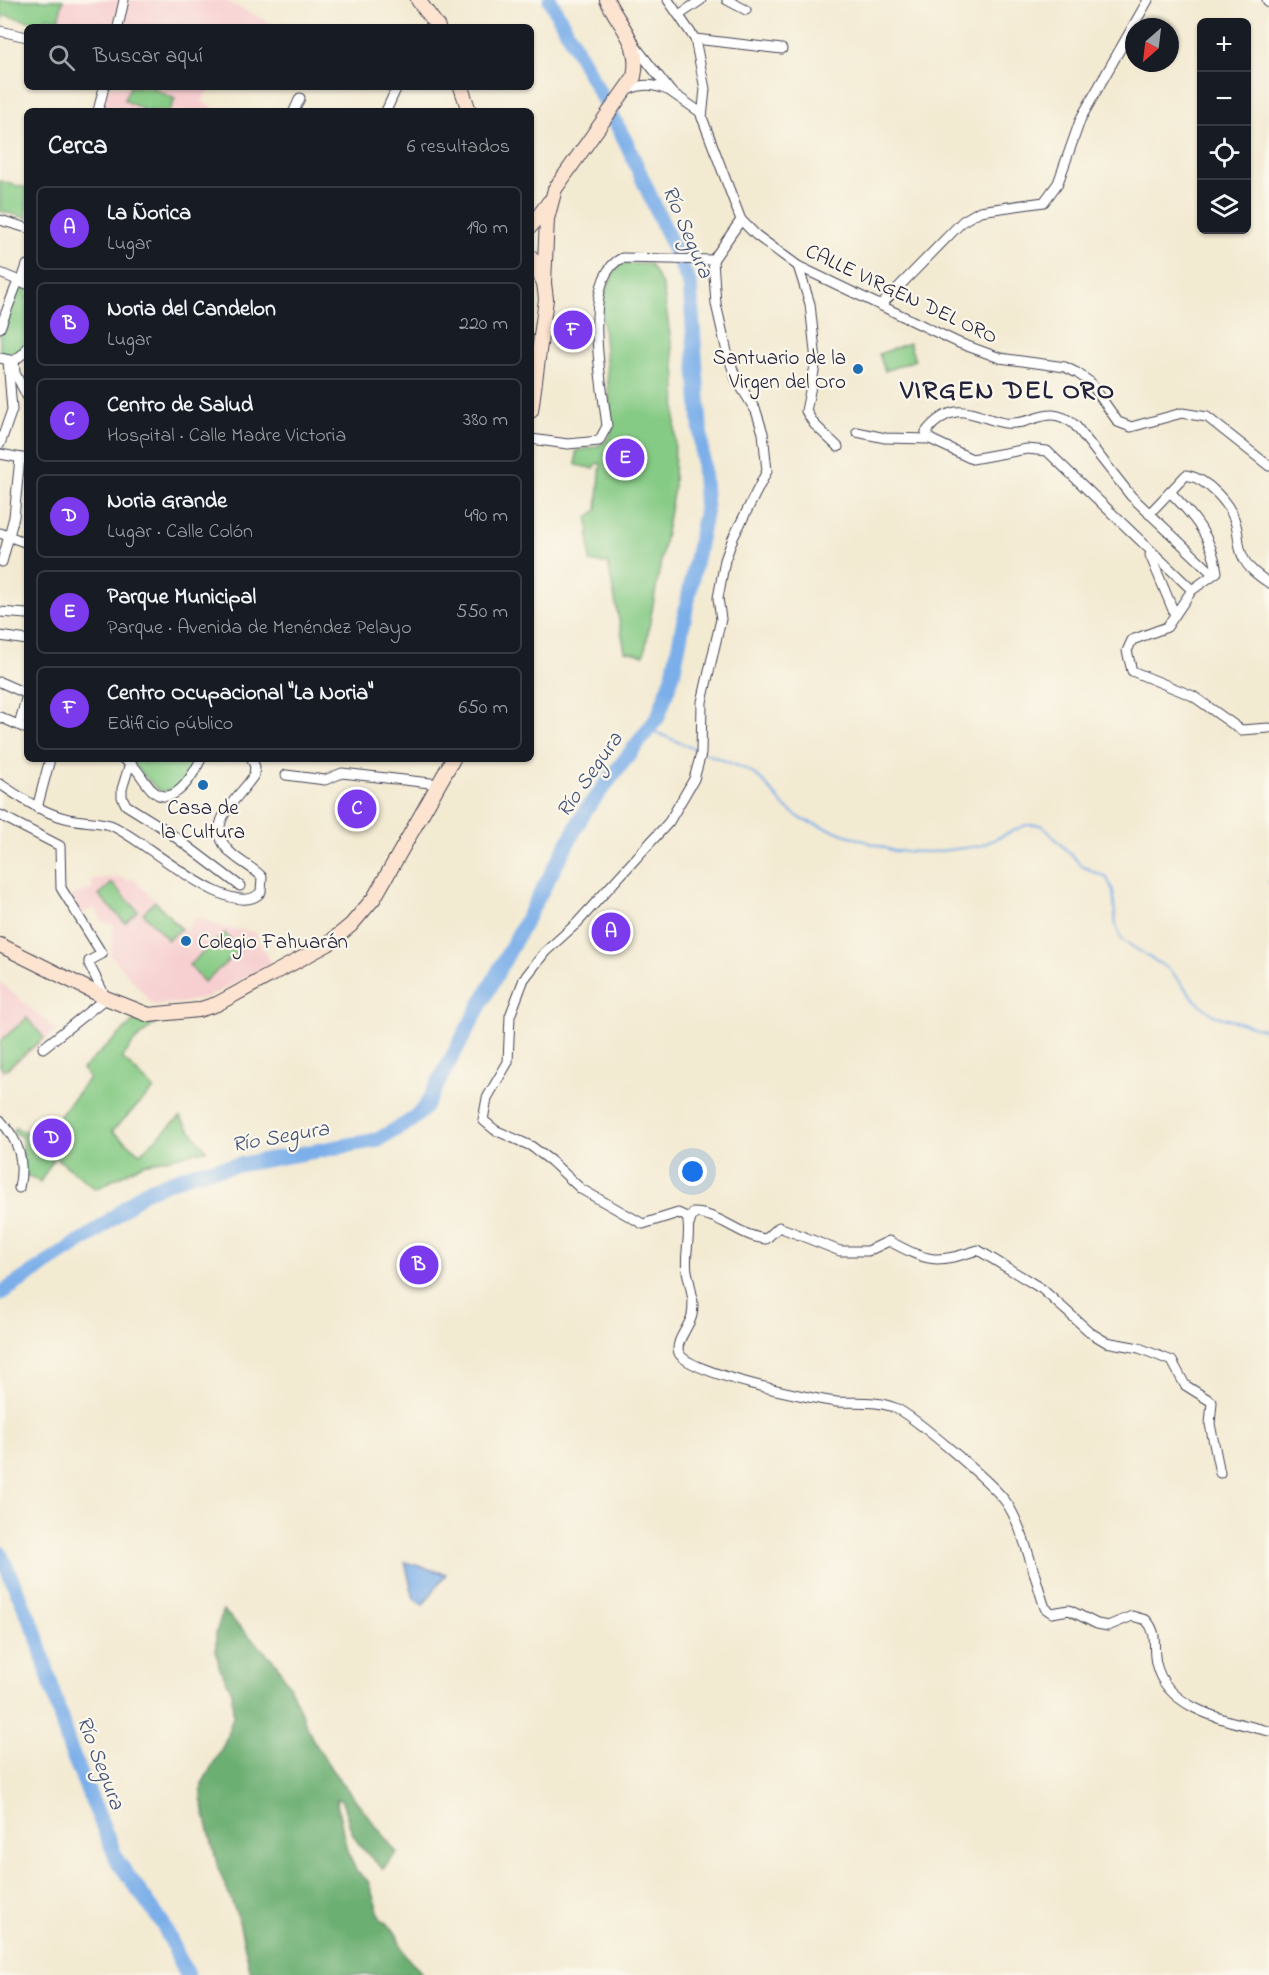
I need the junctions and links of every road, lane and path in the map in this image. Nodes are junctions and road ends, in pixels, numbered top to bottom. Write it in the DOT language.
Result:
graph roads {
  1 [pos="124,0"];
  2 [pos="418,0"];
  3 [pos="607,0"];
  4 [pos="668,0"];
  5 [pos="701,0"];
  6 [pos="727,0"];
  7 [pos="1148,0"];
  8 [pos="747,10"];
  9 [pos="680,15"];
  10 [pos="119,24"];
  11 [pos="436,24"];
  12 [pos="0,31"];
  13 [pos="24,37"];
  14 [pos="695,39"];
  15 [pos="635,46"];
  16 [pos="782,49"];
  17 [pos="103,90"];
  18 [pos="396,90"];
  19 [pos="462,90"];
  20 [pos="627,90"];
  21 [pos="671,92"];
  22 [pos="300,98"];
  23 [pos="99,108"];
  24 [pos="295,108"];
  25 [pos="387,108"];
  26 [pos="469,108"];
  27 [pos="702,118"];
  28 [pos="537,219"];
  29 [pos="0,220"];
  30 [pos="741,220"];
  31 [pos="24,227"];
  32 [pos="534,234"];
  33 [pos="708,260"];
  34 [pos="534,263"];
  35 [pos="798,266"];
  36 [pos="0,273"];
  37 [pos="22,283"];
  38 [pos="544,283"];
  39 [pos="881,304"];
  40 [pos="0,328"];
  41 [pos="24,351"];
  42 [pos="7,360"];
  43 [pos="24,390"];
  44 [pos="534,390"];
  45 [pos="857,432"];
  46 [pos="534,439"];
  47 [pos="930,440"];
  48 [pos="0,444"];
  49 [pos="838,447"];
  50 [pos="0,454"];
  51 [pos="24,459"];
  52 [pos="1269,466"];
  53 [pos="1170,492"];
  54 [pos="1149,513"];
  55 [pos="4,534"];
  56 [pos="24,542"];
  57 [pos="1148,550"];
  58 [pos="2,562"];
  59 [pos="1215,573"];
  60 [pos="1269,583"];
  61 [pos="1192,590"];
  62 [pos="0,612"];
  63 [pos="24,614"];
  64 [pos="1174,615"];
  65 [pos="0,636"];
  66 [pos="24,640"];
  67 [pos="0,682"];
  68 [pos="24,694"];
  69 [pos="0,717"];
  70 [pos="23,727"];
  71 [pos="1269,728"];
  72 [pos="49,762"];
  73 [pos="127,762"];
  74 [pos="128,762"];
  75 [pos="199,762"];
  76 [pos="252,762"];
  77 [pos="451,762"];
  78 [pos="286,775"];
  79 [pos="0,784"];
  80 [pos="439,784"];
  81 [pos="37,808"];
  82 [pos="0,815"];
  83 [pos="240,886"];
  84 [pos="0,945"];
  85 [pos="106,998"];
  86 [pos="43,1048"];
  87 [pos="0,1120"];
  88 [pos="19,1188"];
  89 [pos="689,1225"];
  90 [pos="1220,1473"];
  91 [pos="1269,1731"];
  1 -- 10 [label="street"];
  2 -- 11 [label="street"];
  3 -- 15 [label="street"];
  4 -- 9 [label="street"];
  5 -- 9 [label="street"];
  6 -- 8 [label="street"];
  7 -- 39 [label="street"];
  9 -- 14 [label="street"];
  12 -- 13 [label="street"];
  14 -- 16 [label="street"];
  14 -- 27 [label="street"];
  15 -- 20 [label="street"];
  15 -- 21 [label="street"];
  17 -- 23 [label="street"];
  18 -- 25 [label="street"];
  19 -- 26 [label="street"];
  20 -- 21 [label="street"];
  20 -- 28 [label="street"];
  21 -- 27 [label="street"];
  22 -- 24 [label="street"];
  27 -- 30 [label="street"];
  28 -- 32 [label="street"];
  28 -- 38 [label="street"];
  29 -- 31 [label="street"];
  30 -- 33 [label="street"];
  30 -- 35 [label="street, CALLE VIRGEN DEL ORO"];
  33 -- 46 [label="street"];
  33 -- 89 [label="street"];
  34 -- 38 [label="street"];
  35 -- 39 [label="street, CALLE VIRGEN DEL ORO"];
  35 -- 49 [label="street"];
  36 -- 37 [label="street"];
  37 -- 40 [label="street"];
  38 -- 44 [label="street"];
  39 -- 52 [label="street, CALLE VIRGEN DEL ORO"];
  41 -- 42 [label="street"];
  42 -- 43 [label="street"];
  42 -- 48 [label="street"];
  45 -- 47 [label="street"];
  47 -- 54 [label="street"];
  47 -- 57 [label="street"];
  50 -- 51 [label="street"];
  51 -- 55 [label="street"];
  53 -- 54 [label="street"];
  53 -- 59 [label="street"];
  53 -- 60 [label="street"];
  54 -- 59 [label="street"];
  55 -- 56 [label="street"];
  55 -- 58 [label="street"];
  57 -- 61 [label="street"];
  57 -- 64 [label="street"];
  59 -- 61 [label="street"];
  61 -- 64 [label="street"];
  62 -- 63 [label="street"];
  64 -- 71 [label="street"];
  65 -- 66 [label="street"];
  67 -- 68 [label="street"];
  69 -- 70 [label="street"];
  72 -- 81 [label="street"];
  73 -- 83 [label="street"];
  74 -- 75 [label="street"];
  76 -- 81 [label="street"];
  77 -- 80 [label="street"];
  78 -- 80 [label="street"];
  79 -- 81 [label="street"];
  80 -- 85 [label="street"];
  82 -- 85 [label="street"];
  84 -- 85 [label="street"];
  85 -- 86 [label="street"];
  87 -- 88 [label="street"];
  89 -- 90 [label="street"];
  89 -- 91 [label="street"];
}
